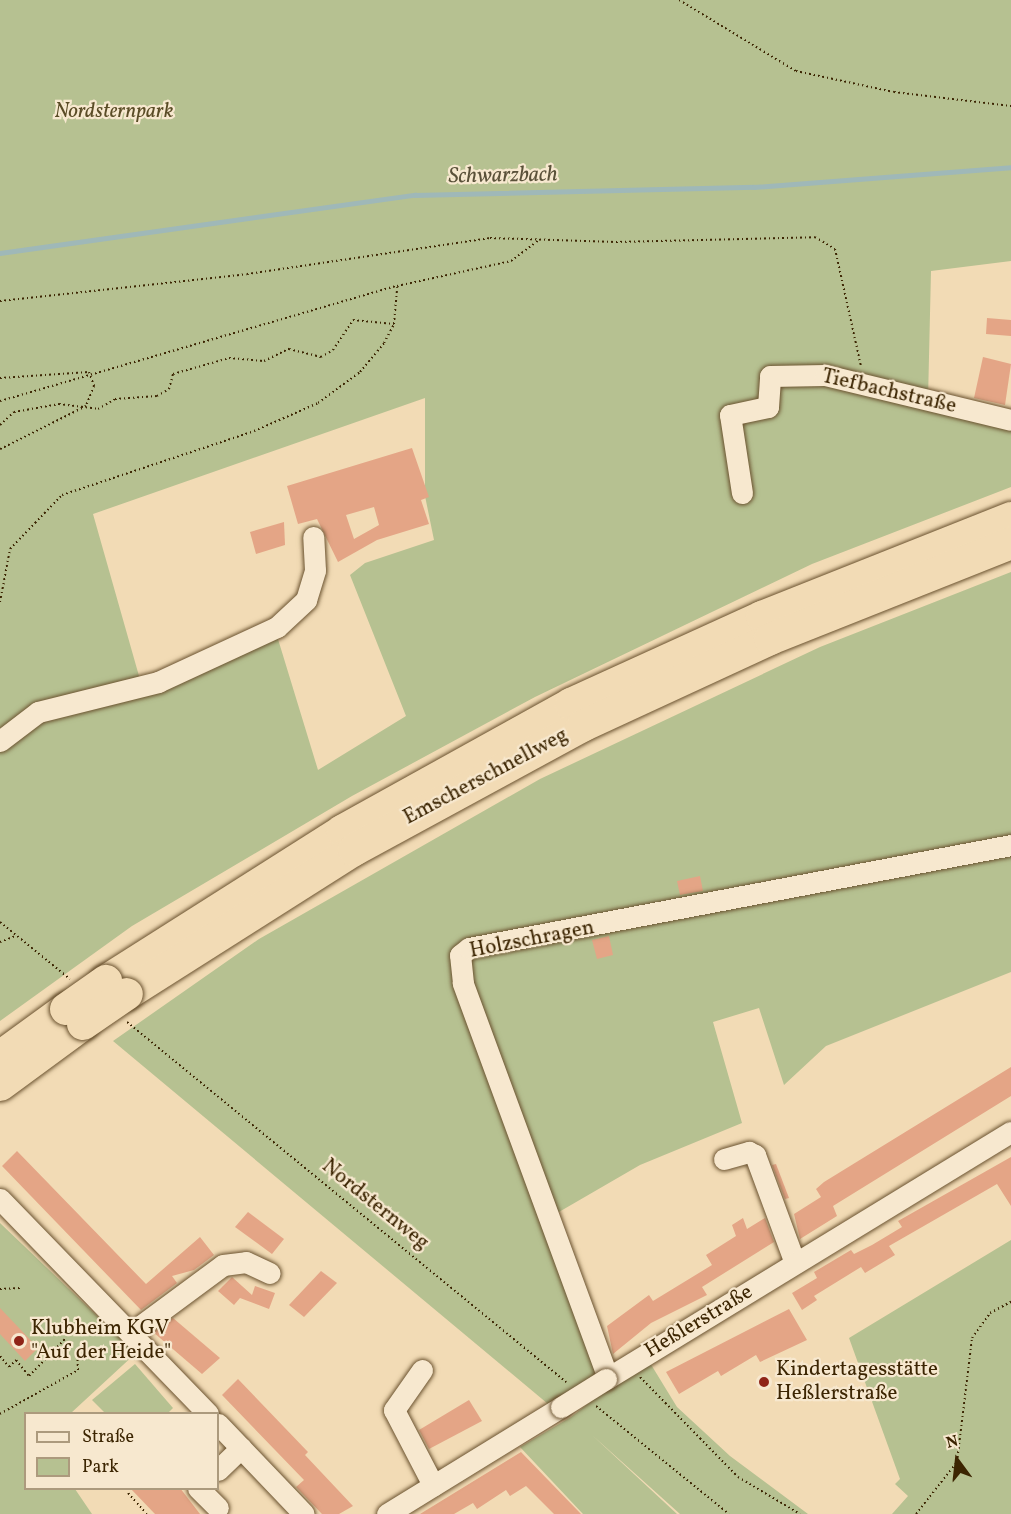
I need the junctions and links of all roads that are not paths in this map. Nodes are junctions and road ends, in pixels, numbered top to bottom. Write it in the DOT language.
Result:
graph roads {
  1 [pos="1011,420"];
  2 [pos="742,493"];
  3 [pos="1011,518"];
  4 [pos="313,537"];
  5 [pos="1011,543"];
  6 [pos="0,741"];
  7 [pos="1011,845"];
  8 [pos="119,998"];
  9 [pos="74,1005"];
  10 [pos="0,1057"];
  11 [pos="0,1085"];
  12 [pos="1011,1132"];
  13 [pos="724,1159"];
  14 [pos="0,1199"];
  15 [pos="795,1263"];
  16 [pos="270,1273"];
  17 [pos="131,1333"];
  18 [pos="422,1371"];
  19 [pos="607,1378"];
  20 [pos="207,1412"];
  21 [pos="219,1425"];
  22 [pos="241,1448"];
  23 [pos="219,1469"];
  24 [pos="434,1485"];
  25 [pos="200,1490"];
  26 [pos="218,1508"];
  27 [pos="304,1514"];
  28 [pos="387,1514"];
  1 -- 2 [label="street, Tiefbachstraße"];
  3 -- 8 [label="highway, Emscherschnellweg"];
  4 -- 6 [label="street"];
  5 -- 8 [label="highway, Emscherschnellweg"];
  7 -- 19 [label="street, Holzschragen"];
  8 -- 9 [label="highway, Emscherschnellweg, bridge"];
  9 -- 10 [label="highway, Emscherschnellweg"];
  9 -- 11 [label="highway, Emscherschnellweg"];
  12 -- 15 [label="street, Heßlerstraße"];
  13 -- 15 [label="street"];
  14 -- 17 [label="street"];
  15 -- 19 [label="street, Heßlerstraße"];
  16 -- 17 [label="street"];
  17 -- 20 [label="street"];
  18 -- 24 [label="street"];
  19 -- 24 [label="street, Heßlerstraße, bridge"];
  21 -- 22 [label="street"];
  22 -- 23 [label="street"];
  22 -- 27 [label="street"];
  24 -- 28 [label="street, Heßlerstraße"];
  25 -- 26 [label="street"];
}
